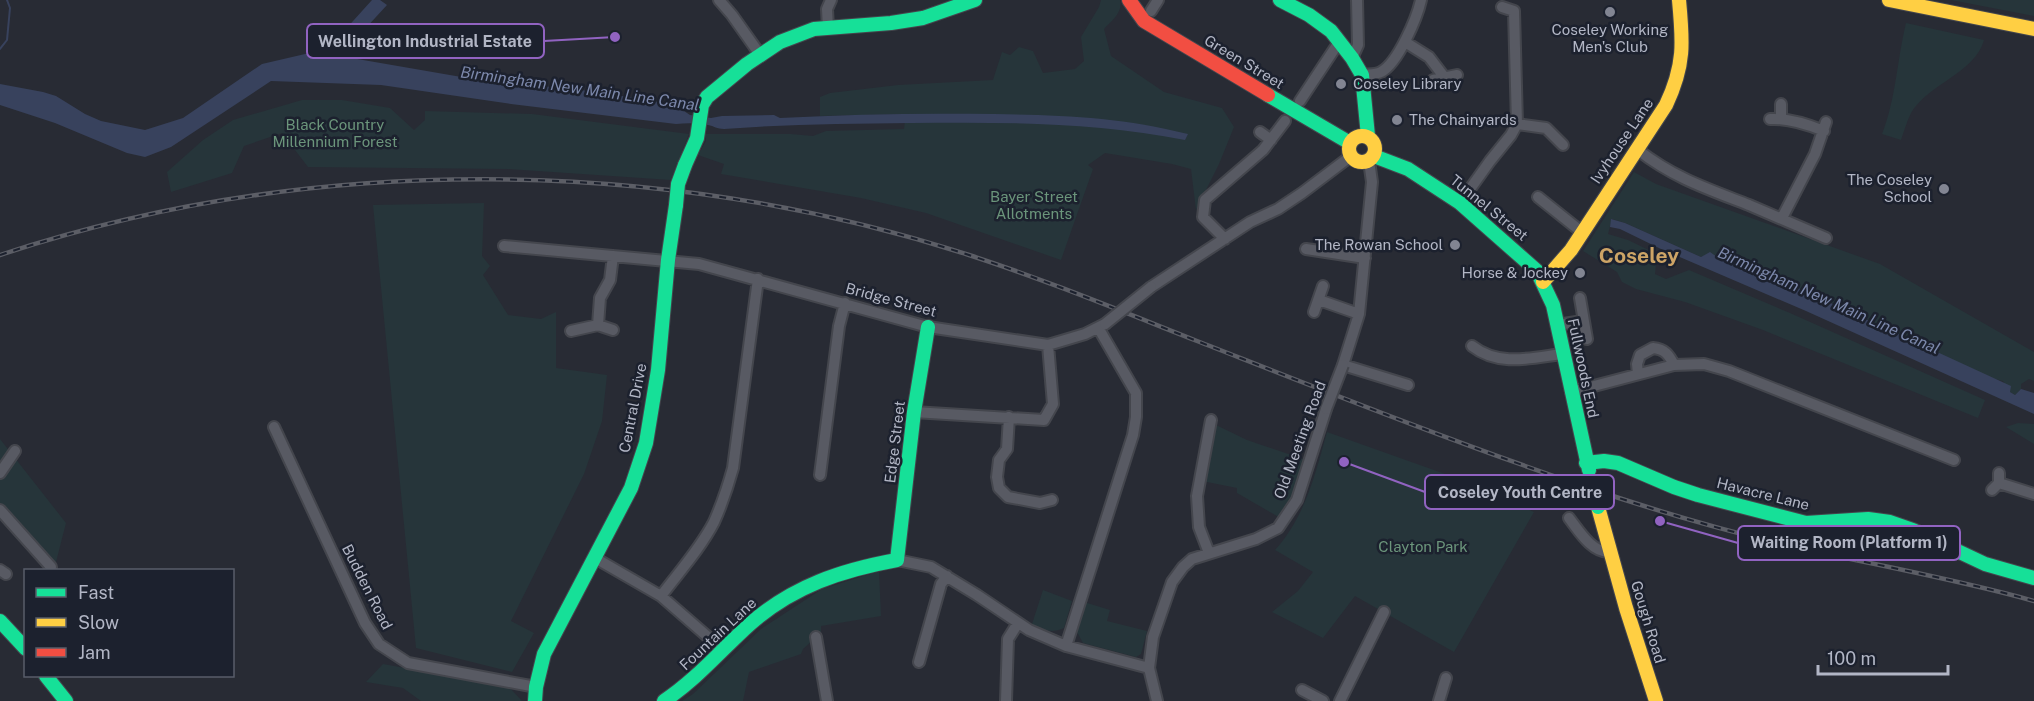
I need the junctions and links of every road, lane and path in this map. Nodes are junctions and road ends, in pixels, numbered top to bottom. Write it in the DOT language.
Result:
graph roads {
  1 [pos="719,0"];
  2 [pos="831,0"];
  3 [pos="975,0"];
  4 [pos="1129,0"];
  5 [pos="1158,0"];
  6 [pos="1280,0"];
  7 [pos="1357,0"];
  8 [pos="1421,0"];
  9 [pos="1679,0"];
  10 [pos="1889,0"];
  11 [pos="1950,0"];
  12 [pos="1923,3"];
  13 [pos="1502,7"];
  14 [pos="1151,11"];
  15 [pos="2034,18"];
  16 [pos="828,28"];
  17 [pos="2034,29"];
  18 [pos="1340,42"];
  19 [pos="1405,42"];
  20 [pos="761,56"];
  21 [pos="1352,58"];
  22 [pos="1362,75"];
  23 [pos="1457,75"];
  24 [pos="1445,78"];
  25 [pos="1433,80"];
  26 [pos="1300,101"];
  27 [pos="1781,104"];
  28 [pos="1285,122"];
  29 [pos="1517,124"];
  30 [pos="1260,132"];
  31 [pos="1368,136"];
  32 [pos="1271,140"];
  33 [pos="1559,144"];
  34 [pos="1350,150"];
  35 [pos="1638,150"];
  36 [pos="1371,158"];
  37 [pos="1538,197"];
  38 [pos="1460,203"];
  39 [pos="1782,218"];
  40 [pos="1583,233"];
  41 [pos="1225,238"];
  42 [pos="1826,238"];
  43 [pos="504,246"];
  44 [pos="1306,249"];
  45 [pos="613,256"];
  46 [pos="1365,258"];
  47 [pos="668,260"];
  48 [pos="758,279"];
  49 [pos="1543,282"];
  50 [pos="1323,286"];
  51 [pos="1580,298"];
  52 [pos="1319,300"];
  53 [pos="845,303"];
  54 [pos="1314,312"];
  55 [pos="1359,314"];
  56 [pos="1583,321"];
  57 [pos="598,325"];
  58 [pos="1557,325"];
  59 [pos="1102,326"];
  60 [pos="928,327"];
  61 [pos="613,330"];
  62 [pos="571,331"];
  63 [pos="1587,339"];
  64 [pos="1048,345"];
  65 [pos="1472,346"];
  66 [pos="1562,354"];
  67 [pos="1343,365"];
  68 [pos="1674,365"];
  69 [pos="1638,374"];
  70 [pos="1408,385"];
  71 [pos="1571,392"];
  72 [pos="914,412"];
  73 [pos="1009,417"];
  74 [pos="1211,420"];
  75 [pos="274,427"];
  76 [pos="15,451"];
  77 [pos="1954,460"];
  78 [pos="1586,463"];
  79 [pos="0,473"];
  80 [pos="820,475"];
  81 [pos="1997,482"];
  82 [pos="2034,494"];
  83 [pos="1052,500"];
  84 [pos="0,510"];
  85 [pos="1569,518"];
  86 [pos="1610,552"];
  87 [pos="1209,553"];
  88 [pos="595,558"];
  89 [pos="897,561"];
  90 [pos="51,567"];
  91 [pos="947,576"];
  92 [pos="2034,579"];
  93 [pos="661,596"];
  94 [pos="1384,612"];
  95 [pos="0,621"];
  96 [pos="1018,623"];
  97 [pos="816,637"];
  98 [pos="1066,646"];
  99 [pos="24,647"];
  100 [pos="723,650"];
  101 [pos="919,662"];
  102 [pos="1149,668"];
  103 [pos="48,677"];
  104 [pos="1447,686"];
  105 [pos="1302,690"];
  106 [pos="535,694"];
  107 [pos="66,701"];
  108 [pos="664,701"];
  109 [pos="828,701"];
  110 [pos="1006,701"];
  111 [pos="1157,701"];
  112 [pos="1323,701"];
  113 [pos="1340,701"];
  114 [pos="1439,701"];
  115 [pos="1656,701"];
  1 -- 20 [label="street"];
  2 -- 16 [label="street"];
  3 -- 16 [label="main road"];
  4 -- 34 [label="main road, Green Street"];
  5 -- 14 [label="street"];
  6 -- 18 [label="main road"];
  7 -- 21 [label="street"];
  8 -- 19 [label="street"];
  9 -- 35 [label="main road, Ivyhouse Lane"];
  10 -- 12 [label="main road"];
  11 -- 15 [label="main road"];
  12 -- 17 [label="main road"];
  13 -- 29 [label="street"];
  16 -- 20 [label="main road"];
  18 -- 21 [label="main road"];
  18 -- 26 [label="street"];
  19 -- 22 [label="street"];
  19 -- 24 [label="street"];
  20 -- 47 [label="main road, Central Drive, bridge"];
  21 -- 22 [label="main road"];
  22 -- 31 [label="main road"];
  23 -- 24 [label="street"];
  24 -- 25 [label="street"];
  27 -- 39 [label="street"];
  28 -- 32 [label="street"];
  29 -- 33 [label="street"];
  29 -- 38 [label="street"];
  30 -- 32 [label="street"];
  31 -- 34 [label="main road"];
  31 -- 36 [label="main road"];
  32 -- 41 [label="street"];
  34 -- 36 [label="main road, Tunnel Street"];
  34 -- 41 [label="street"];
  35 -- 39 [label="street"];
  35 -- 40 [label="main road, Ivyhouse Lane"];
  36 -- 38 [label="main road, Tunnel Street"];
  36 -- 46 [label="street, Old Meeting Road"];
  37 -- 40 [label="street"];
  38 -- 49 [label="main road, Tunnel Street"];
  39 -- 42 [label="street"];
  40 -- 49 [label="main road, Ivyhouse Lane"];
  41 -- 59 [label="street, bridge"];
  43 -- 45 [label="street, Bridge Street"];
  44 -- 46 [label="street"];
  45 -- 47 [label="street, Bridge Street"];
  45 -- 57 [label="street"];
  46 -- 55 [label="street, Old Meeting Road"];
  47 -- 48 [label="street, Bridge Street"];
  47 -- 88 [label="main road, Central Drive"];
  48 -- 53 [label="street, Bridge Street"];
  48 -- 93 [label="street"];
  49 -- 58 [label="main road, Fullwoods End"];
  50 -- 52 [label="street"];
  51 -- 56 [label="street"];
  52 -- 54 [label="street"];
  52 -- 55 [label="street"];
  53 -- 60 [label="street, Bridge Street"];
  53 -- 80 [label="street"];
  55 -- 67 [label="street, Old Meeting Road"];
  56 -- 58 [label="street"];
  56 -- 63 [label="street"];
  57 -- 61 [label="street"];
  57 -- 62 [label="street"];
  58 -- 66 [label="main road, Fullwoods End"];
  59 -- 64 [label="street, Bridge Street"];
  59 -- 98 [label="street"];
  60 -- 64 [label="street, Bridge Street"];
  60 -- 72 [label="main road, Edge Street"];
  64 -- 73 [label="street"];
  65 -- 66 [label="street"];
  66 -- 71 [label="main road, Fullwoods End"];
  67 -- 70 [label="street"];
  67 -- 87 [label="street, Old Meeting Road, bridge"];
  68 -- 69 [label="street"];
  68 -- 69 [label="street"];
  68 -- 77 [label="street"];
  69 -- 71 [label="street"];
  71 -- 78 [label="main road, Fullwoods End"];
  72 -- 73 [label="street"];
  72 -- 89 [label="main road, Edge Street"];
  73 -- 83 [label="street"];
  74 -- 87 [label="street"];
  75 -- 106 [label="street, Budden Road"];
  76 -- 79 [label="street"];
  78 -- 86 [label="main road, Gough Road, bridge"];
  78 -- 92 [label="main road, Havacre Lane"];
  81 -- 82 [label="street"];
  84 -- 90 [label="street"];
  85 -- 86 [label="street"];
  86 -- 115 [label="main road, Gough Road"];
  87 -- 102 [label="street, Old Meeting Road"];
  88 -- 93 [label="street"];
  88 -- 106 [label="main road, Central Drive"];
  89 -- 91 [label="street"];
  89 -- 100 [label="main road, Fountain Lane"];
  91 -- 96 [label="street"];
  91 -- 101 [label="street"];
  93 -- 100 [label="street"];
  94 -- 113 [label="street"];
  95 -- 99 [label="main road"];
  96 -- 98 [label="street"];
  96 -- 110 [label="street"];
  97 -- 109 [label="street"];
  98 -- 102 [label="street"];
  100 -- 108 [label="main road, Fountain Lane"];
  102 -- 111 [label="street, Old Meeting Road"];
  103 -- 107 [label="main road"];
  104 -- 114 [label="street"];
  105 -- 112 [label="street"];
}
